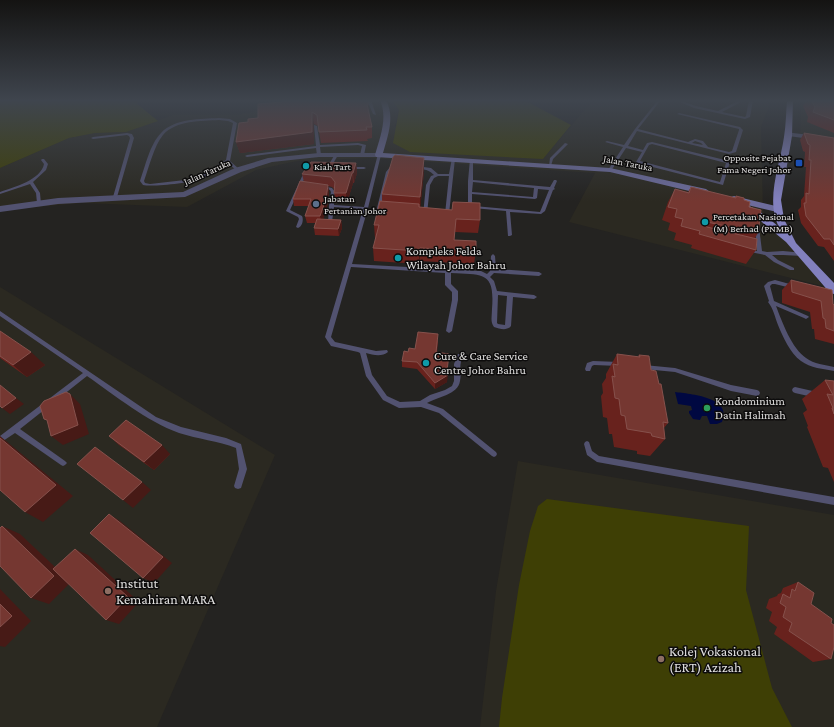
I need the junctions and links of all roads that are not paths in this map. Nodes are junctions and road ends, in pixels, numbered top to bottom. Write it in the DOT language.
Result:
graph roads {
  1 [pos="160,134"];
  2 [pos="233,134"];
  3 [pos="316,134"];
  4 [pos="383,134"];
  5 [pos="633,134"];
  6 [pos="652,134"];
  7 [pos="740,134"];
  8 [pos="788,134"];
  9 [pos="93,138"];
  10 [pos="834,140"];
  11 [pos="607,142"];
  12 [pos="566,144"];
  13 [pos="625,147"];
  14 [pos="319,150"];
  15 [pos="644,151"];
  16 [pos="362,154"];
  17 [pos="336,155"];
  18 [pos="379,155"];
  19 [pos="247,156"];
  20 [pos="270,156"];
  21 [pos="453,159"];
  22 [pos="43,160"];
  23 [pos="228,160"];
  24 [pos="471,160"];
  25 [pos="550,165"];
  26 [pos="400,166"];
  27 [pos="407,166"];
  28 [pos="323,168"];
  29 [pos="329,168"];
  30 [pos="336,168"];
  31 [pos="343,168"];
  32 [pos="364,168"];
  33 [pos="310,169"];
  34 [pos="238,170"];
  35 [pos="610,170"];
  36 [pos="437,175"];
  37 [pos="451,175"];
  38 [pos="470,181"];
  39 [pos="555,181"];
  40 [pos="32,182"];
  41 [pos="300,186"];
  42 [pos="307,186"];
  43 [pos="314,187"];
  44 [pos="536,187"];
  45 [pos="553,189"];
  46 [pos="0,193"];
  47 [pos="470,193"];
  48 [pos="720,196"];
  49 [pos="115,197"];
  50 [pos="39,203"];
  51 [pos="331,206"];
  52 [pos="0,208"];
  53 [pos="366,208"];
  54 [pos="777,209"];
  55 [pos="508,211"];
  56 [pos="382,212"];
  57 [pos="418,215"];
  58 [pos="425,216"];
  59 [pos="430,216"];
  60 [pos="442,217"];
  61 [pos="330,222"];
  62 [pos="757,226"];
  63 [pos="298,227"];
  64 [pos="510,235"];
  65 [pos="792,244"];
  66 [pos="741,249"];
  67 [pos="760,253"];
  68 [pos="768,254"];
  69 [pos="802,254"];
  70 [pos="493,256"];
  71 [pos="349,265"];
  72 [pos="792,268"];
  73 [pos="448,271"];
  74 [pos="493,271"];
  75 [pos="539,274"];
  76 [pos="488,276"];
  77 [pos="832,285"];
  78 [pos="804,289"];
  79 [pos="494,293"];
  80 [pos="510,295"];
  81 [pos="534,297"];
  82 [pos="771,302"];
  83 [pos="2,317"];
  84 [pos="806,317"];
  85 [pos="448,331"];
  86 [pos="357,349"];
  87 [pos="385,352"];
  88 [pos="460,356"];
  89 [pos="623,365"];
  90 [pos="636,366"];
  91 [pos="588,369"];
  92 [pos="834,369"];
  93 [pos="88,373"];
  94 [pos="795,390"];
  95 [pos="757,393"];
  96 [pos="826,397"];
  97 [pos="421,404"];
  98 [pos="15,429"];
  99 [pos="0,440"];
  100 [pos="587,444"];
  101 [pos="494,454"];
  102 [pos="63,463"];
  103 [pos="238,486"];
  104 [pos="834,501"];
  1 -- 23 [label="lane"];
  2 -- 23 [label="lane"];
  3 -- 14 [label="lane"];
  4 -- 18 [label="street"];
  5 -- 13 [label="lane"];
  6 -- 7 [label="lane"];
  8 -- 10 [label="street"];
  8 -- 54 [label="main road"];
  9 -- 49 [label="lane"];
  11 -- 13 [label="lane"];
  12 -- 25 [label="lane"];
  13 -- 15 [label="lane"];
  13 -- 35 [label="lane"];
  14 -- 16 [label="lane"];
  14 -- 17 [label="street, Jalan Taruka"];
  14 -- 20 [label="street, Jalan Taruka"];
  15 -- 15 [label="lane"];
  16 -- 17 [label="street, Jalan Taruka"];
  16 -- 18 [label="street, Jalan Taruka"];
  17 -- 29 [label="lane"];
  18 -- 21 [label="street, Jalan Taruka"];
  18 -- 53 [label="lane"];
  19 -- 20 [label="lane"];
  20 -- 34 [label="street, Jalan Taruka"];
  21 -- 24 [label="street, Jalan Taruka"];
  21 -- 37 [label="lane"];
  22 -- 40 [label="lane"];
  23 -- 34 [label="lane"];
  24 -- 25 [label="street, Jalan Taruka"];
  24 -- 38 [label="lane"];
  25 -- 35 [label="street, Jalan Taruka"];
  26 -- 56 [label="lane"];
  27 -- 36 [label="lane"];
  28 -- 29 [label="lane"];
  29 -- 30 [label="lane"];
  31 -- 32 [label="lane"];
  33 -- 41 [label="lane"];
  34 -- 49 [label="street, Jalan Taruka"];
  35 -- 48 [label="street, Jalan Taruka"];
  36 -- 37 [label="lane"];
  36 -- 58 [label="lane"];
  37 -- 60 [label="lane"];
  38 -- 44 [label="lane"];
  38 -- 47 [label="lane"];
  39 -- 45 [label="lane"];
  40 -- 46 [label="lane"];
  40 -- 50 [label="lane"];
  41 -- 42 [label="lane"];
  41 -- 63 [label="lane"];
  43 -- 51 [label="lane"];
  44 -- 45 [label="lane"];
  44 -- 47 [label="lane"];
  45 -- 55 [label="lane"];
  47 -- 55 [label="lane"];
  48 -- 54 [label="street, Jalan Taruka"];
  48 -- 65 [label="main road"];
  49 -- 50 [label="street, Jalan Taruka"];
  50 -- 52 [label="street, Jalan Taruka"];
  51 -- 53 [label="lane"];
  51 -- 61 [label="lane"];
  53 -- 71 [label="lane"];
  54 -- 65 [label="main road"];
  55 -- 64 [label="lane"];
  57 -- 58 [label="lane"];
  58 -- 59 [label="lane"];
  62 -- 67 [label="lane"];
  65 -- 69 [label="main road"];
  66 -- 67 [label="lane"];
  67 -- 68 [label="lane"];
  68 -- 69 [label="lane"];
  68 -- 72 [label="lane"];
  69 -- 77 [label="main road"];
  70 -- 74 [label="lane"];
  71 -- 73 [label="lane"];
  71 -- 86 [label="lane"];
  73 -- 76 [label="lane"];
  73 -- 85 [label="lane"];
  74 -- 75 [label="lane"];
  74 -- 76 [label="lane"];
  76 -- 79 [label="lane"];
  78 -- 82 [label="lane"];
  79 -- 80 [label="lane"];
  79 -- 80 [label="lane"];
  80 -- 81 [label="lane"];
  82 -- 84 [label="lane"];
  82 -- 92 [label="lane"];
  83 -- 93 [label="lane"];
  86 -- 87 [label="lane"];
  86 -- 97 [label="lane"];
  88 -- 97 [label="lane"];
  89 -- 91 [label="lane"];
  90 -- 95 [label="lane"];
  93 -- 98 [label="lane"];
  93 -- 103 [label="lane"];
  94 -- 96 [label="lane"];
  97 -- 101 [label="lane"];
  98 -- 99 [label="lane"];
  98 -- 102 [label="lane"];
  100 -- 104 [label="lane"];
}
